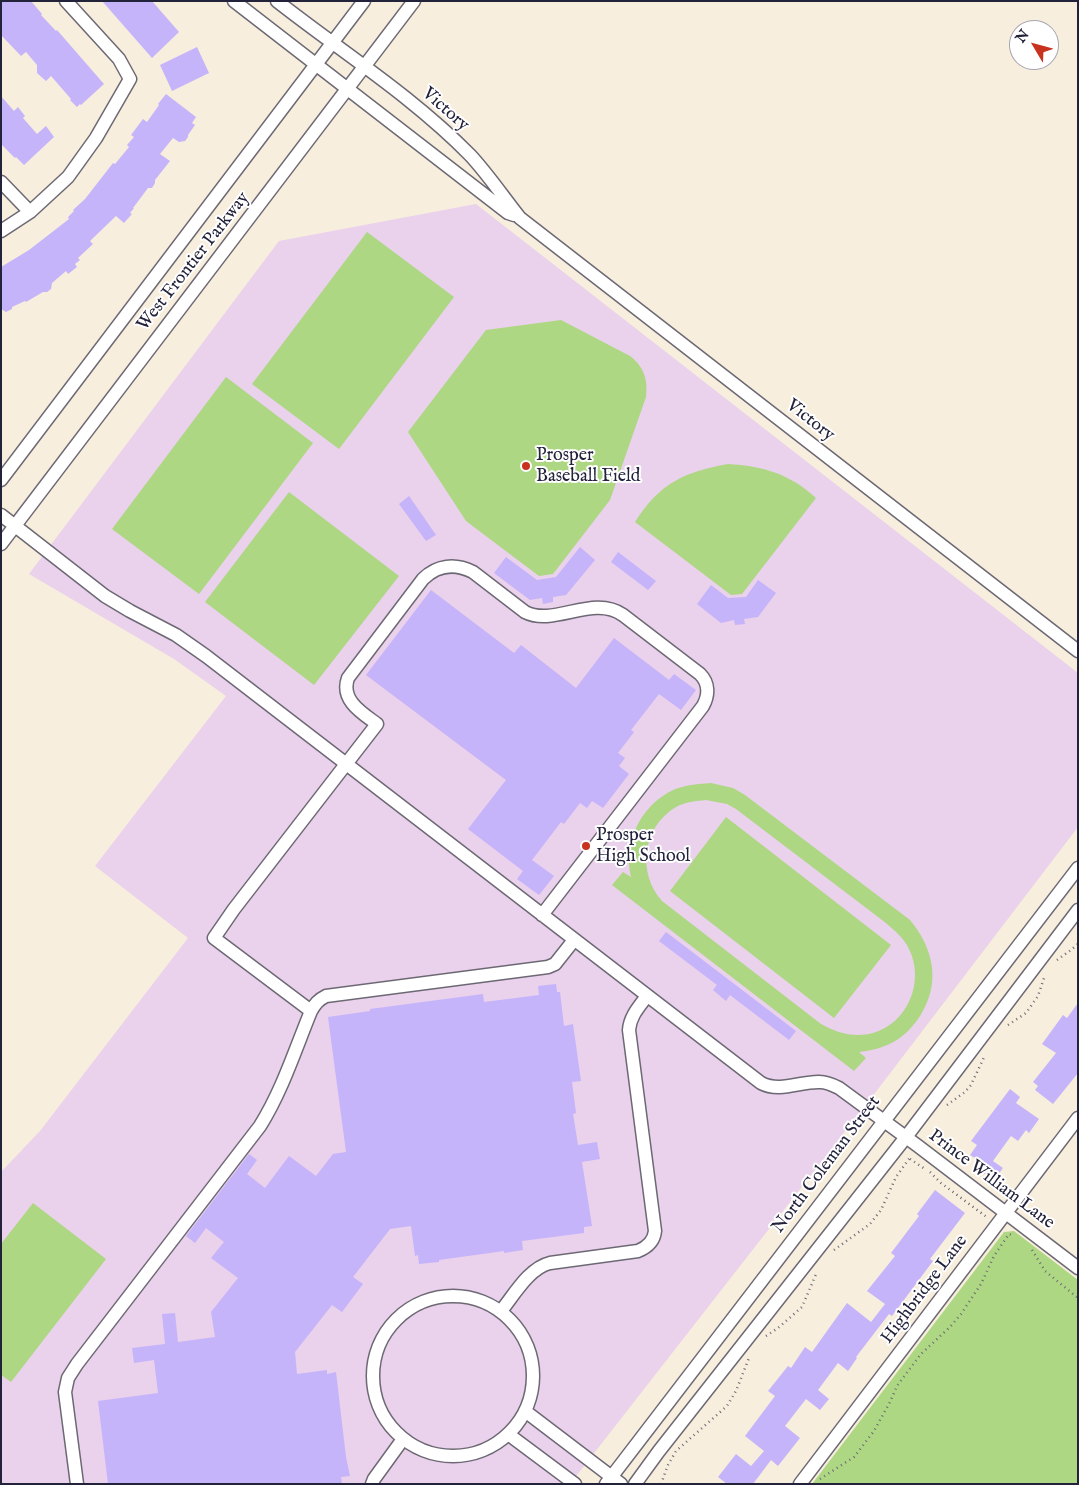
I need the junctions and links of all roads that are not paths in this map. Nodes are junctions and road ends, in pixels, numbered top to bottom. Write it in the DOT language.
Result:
graph roads {
  1 [pos="66,1"];
  2 [pos="234,1"];
  3 [pos="277,1"];
  4 [pos="364,1"];
  5 [pos="414,1"];
  6 [pos="333,43"];
  7 [pos="316,64"];
  8 [pos="364,66"];
  9 [pos="348,89"];
  10 [pos="1,182"];
  11 [pos="30,212"];
  12 [pos="520,218"];
  13 [pos="1,231"];
  14 [pos="1,480"];
  15 [pos="1,514"];
  16 [pos="15,526"];
  17 [pos="1,544"];
  18 [pos="1078,651"];
  19 [pos="346,763"];
  20 [pos="1078,868"];
  21 [pos="1078,910"];
  22 [pos="542,915"];
  23 [pos="574,940"];
  24 [pos="647,996"];
  25 [pos="310,1011"];
  26 [pos="1078,1118"];
  27 [pos="883,1120"];
  28 [pos="906,1137"];
  29 [pos="1005,1213"];
  30 [pos="1078,1268"];
  31 [pos="501,1311"];
  32 [pos="525,1411"];
  33 [pos="508,1434"];
  34 [pos="404,1439"];
  35 [pos="613,1481"];
  36 [pos="77,1484"];
  37 [pos="372,1484"];
  38 [pos="576,1484"];
  39 [pos="635,1484"];
  40 [pos="800,1484"];
  1 -- 11 [label="street"];
  2 -- 7 [label="street, Victory"];
  3 -- 6 [label="street, Victory"];
  4 -- 6 [label="street, West Frontier Parkway"];
  5 -- 8 [label="street, West Frontier Parkway"];
  6 -- 7 [label="street, West Frontier Parkway"];
  6 -- 8 [label="street, Victory"];
  7 -- 9 [label="street, Victory"];
  7 -- 14 [label="street, West Frontier Parkway"];
  8 -- 9 [label="street, West Frontier Parkway"];
  8 -- 12 [label="street, Victory"];
  9 -- 12 [label="street, Victory"];
  9 -- 16 [label="street, West Frontier Parkway"];
  10 -- 11 [label="street"];
  11 -- 13 [label="street"];
  12 -- 18 [label="street, Victory"];
  15 -- 16 [label="street, Prince William Lane"];
  16 -- 17 [label="street, West Frontier Parkway"];
  16 -- 19 [label="street, Prince William Lane"];
  19 -- 22 [label="street, Prince William Lane"];
  19 -- 22 [label="street"];
  19 -- 25 [label="street"];
  20 -- 27 [label="street, North Coleman Street"];
  21 -- 28 [label="street"];
  22 -- 23 [label="street, Prince William Lane"];
  23 -- 24 [label="street, Prince William Lane"];
  23 -- 25 [label="street"];
  24 -- 27 [label="street, Prince William Lane"];
  24 -- 31 [label="street"];
  25 -- 36 [label="street"];
  26 -- 29 [label="street, Highbridge Lane"];
  27 -- 28 [label="street, Prince William Lane"];
  27 -- 35 [label="street, North Coleman Street"];
  28 -- 29 [label="street, Prince William Lane"];
  28 -- 39 [label="street"];
  29 -- 30 [label="street, Prince William Lane"];
  29 -- 40 [label="street, Highbridge Lane"];
  31 -- 32 [label="street"];
  31 -- 34 [label="street"];
  32 -- 33 [label="street"];
  32 -- 35 [label="street"];
  33 -- 34 [label="street"];
  33 -- 38 [label="street"];
  34 -- 37 [label="street"];
}
